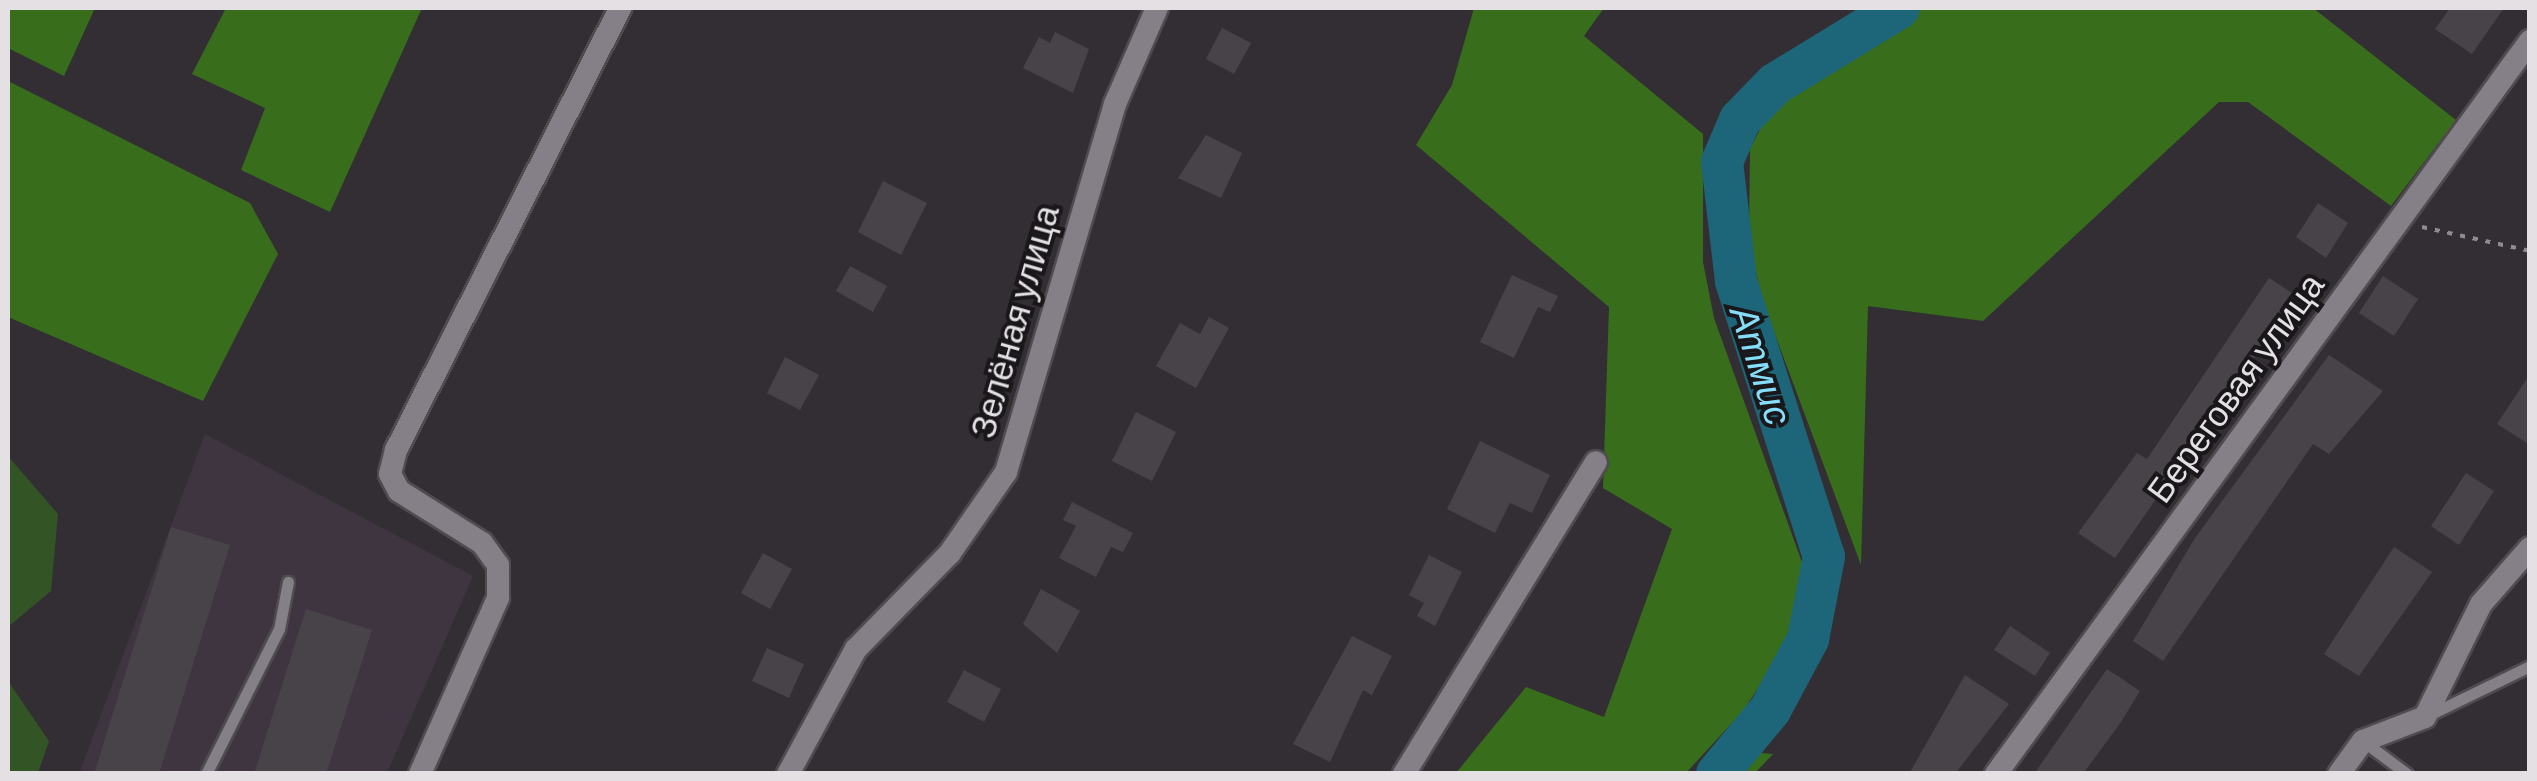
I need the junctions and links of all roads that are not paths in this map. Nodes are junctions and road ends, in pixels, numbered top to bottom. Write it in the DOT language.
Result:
graph roads {
  1 [pos="620,8"];
  2 [pos="1157,8"];
  3 [pos="2530,41"];
  4 [pos="1596,462"];
  5 [pos="2530,548"];
  6 [pos="288,582"];
  7 [pos="2530,666"];
  8 [pos="2425,717"];
  9 [pos="2363,741"];
  10 [pos="206,774"];
  11 [pos="420,774"];
  12 [pos="788,774"];
  13 [pos="1404,774"];
  14 [pos="1996,774"];
  15 [pos="2339,774"];
  16 [pos="2406,774"];
  1 -- 11 [label="street"];
  2 -- 12 [label="street, Зелёная улица"];
  3 -- 14 [label="street, Береговая улица"];
  4 -- 13 [label="street"];
  5 -- 8 [label="street"];
  6 -- 10 [label="lane"];
  7 -- 8 [label="lane"];
  8 -- 9 [label="street"];
  9 -- 15 [label="street"];
  9 -- 16 [label="lane"];
}
